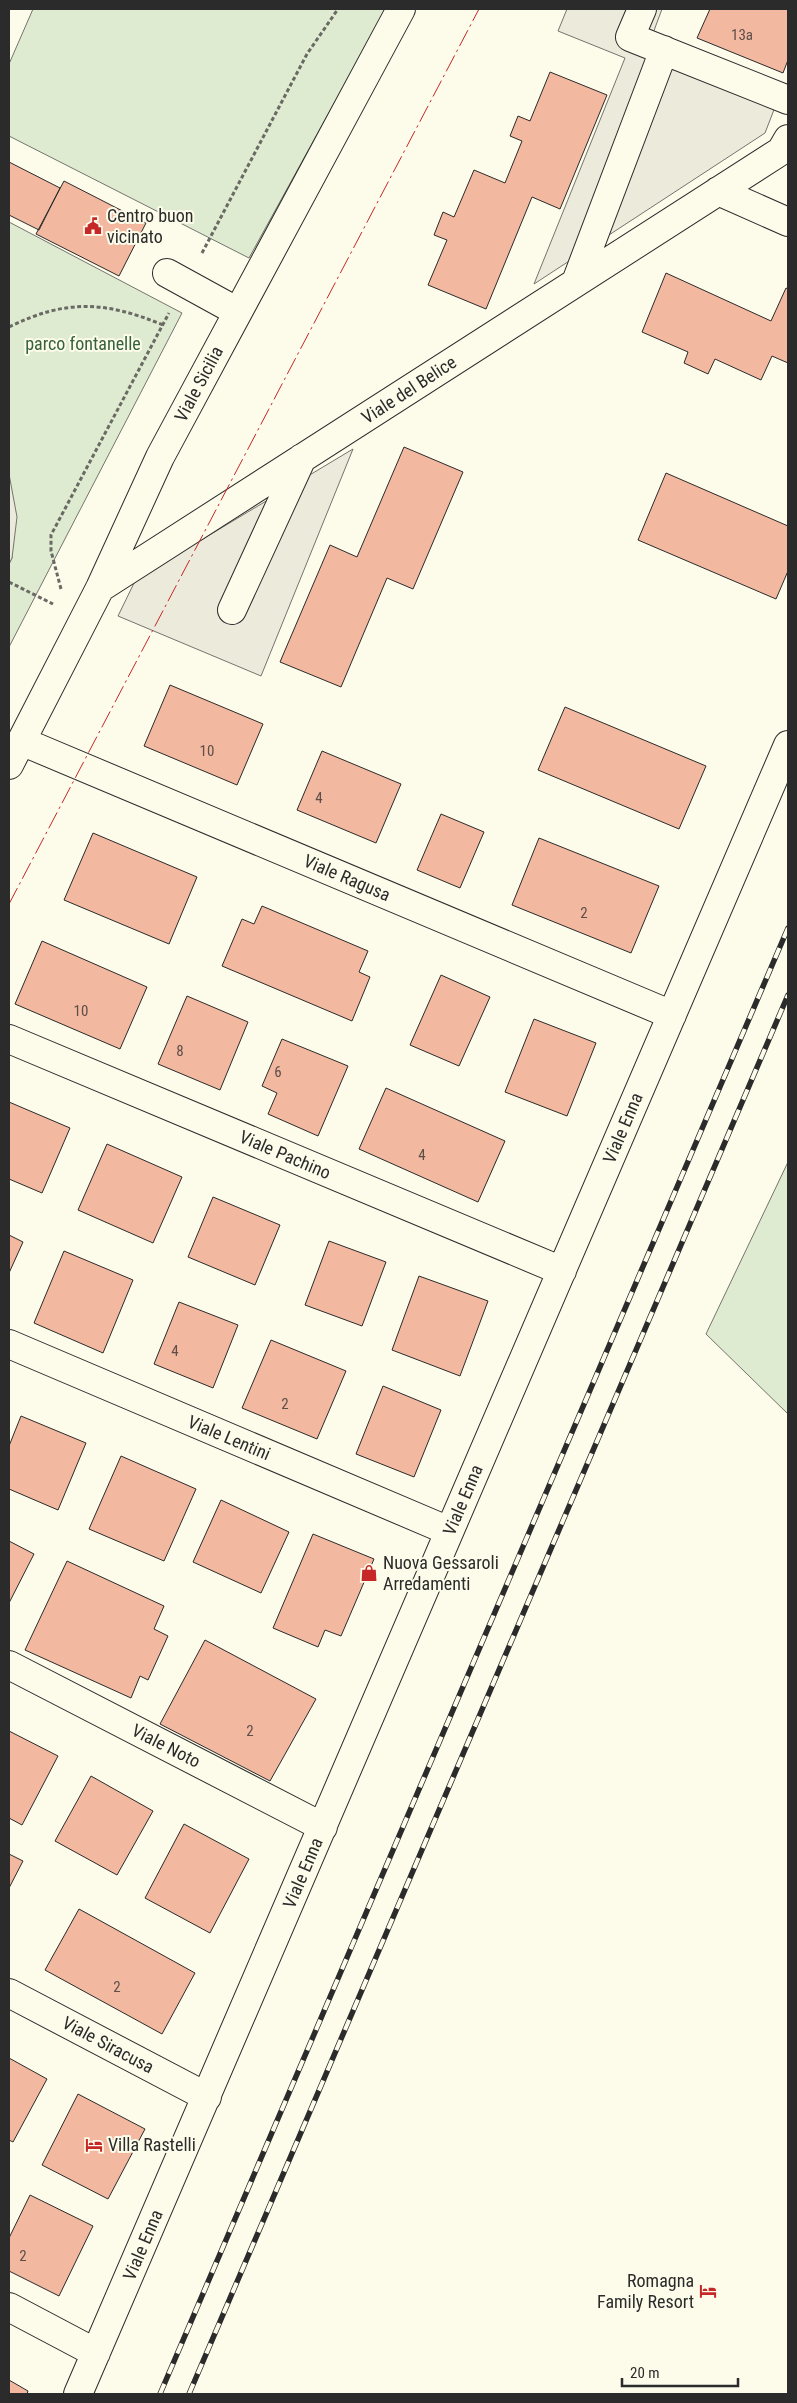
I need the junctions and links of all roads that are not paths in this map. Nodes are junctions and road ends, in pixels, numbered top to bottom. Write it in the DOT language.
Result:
graph roads {
  1 [pos="401,9"];
  2 [pos="642,9"];
  3 [pos="664,50"];
  4 [pos="788,100"];
  5 [pos="788,139"];
  6 [pos="718,192"];
  7 [pos="788,222"];
  8 [pos="167,273"];
  9 [pos="576,282"];
  10 [pos="238,312"];
  11 [pos="302,458"];
  12 [pos="100,588"];
  13 [pos="232,610"];
  14 [pos="22,741"];
  15 [pos="788,744"];
  16 [pos="9,765"];
  17 [pos="672,1015"];
  18 [pos="9,1039"];
  19 [pos="562,1271"];
  20 [pos="9,1344"];
  21 [pos="449,1531"];
  22 [pos="9,1665"];
  23 [pos="323,1827"];
  24 [pos="9,1993"];
  25 [pos="207,2097"];
  26 [pos="9,2307"];
  27 [pos="96,2353"];
  28 [pos="78,2394"];
  1 -- 10 [label="street, Viale Sicilia"];
  2 -- 3 [label="street"];
  3 -- 4 [label="street"];
  3 -- 9 [label="street"];
  5 -- 6 [label="street, Viale del Belice"];
  6 -- 7 [label="street"];
  6 -- 9 [label="street, Viale del Belice"];
  8 -- 10 [label="street"];
  9 -- 11 [label="street, Viale del Belice"];
  10 -- 12 [label="street, Viale Sicilia"];
  11 -- 12 [label="street, Viale del Belice"];
  11 -- 13 [label="street"];
  12 -- 14 [label="street, Viale Sicilia"];
  14 -- 16 [label="street, Viale Sicilia"];
  14 -- 17 [label="street, Viale Ragusa"];
  15 -- 17 [label="street, Viale Enna"];
  17 -- 19 [label="street, Viale Enna"];
  18 -- 19 [label="street, Viale Pachino"];
  19 -- 21 [label="street, Viale Enna"];
  20 -- 21 [label="street, Viale Lentini"];
  21 -- 23 [label="street, Viale Enna"];
  22 -- 23 [label="street, Viale Noto"];
  23 -- 25 [label="street, Viale Enna"];
  24 -- 25 [label="street, Viale Siracusa"];
  25 -- 27 [label="street, Viale Enna"];
  26 -- 27 [label="street"];
  27 -- 28 [label="street, Viale Enna"];
}
